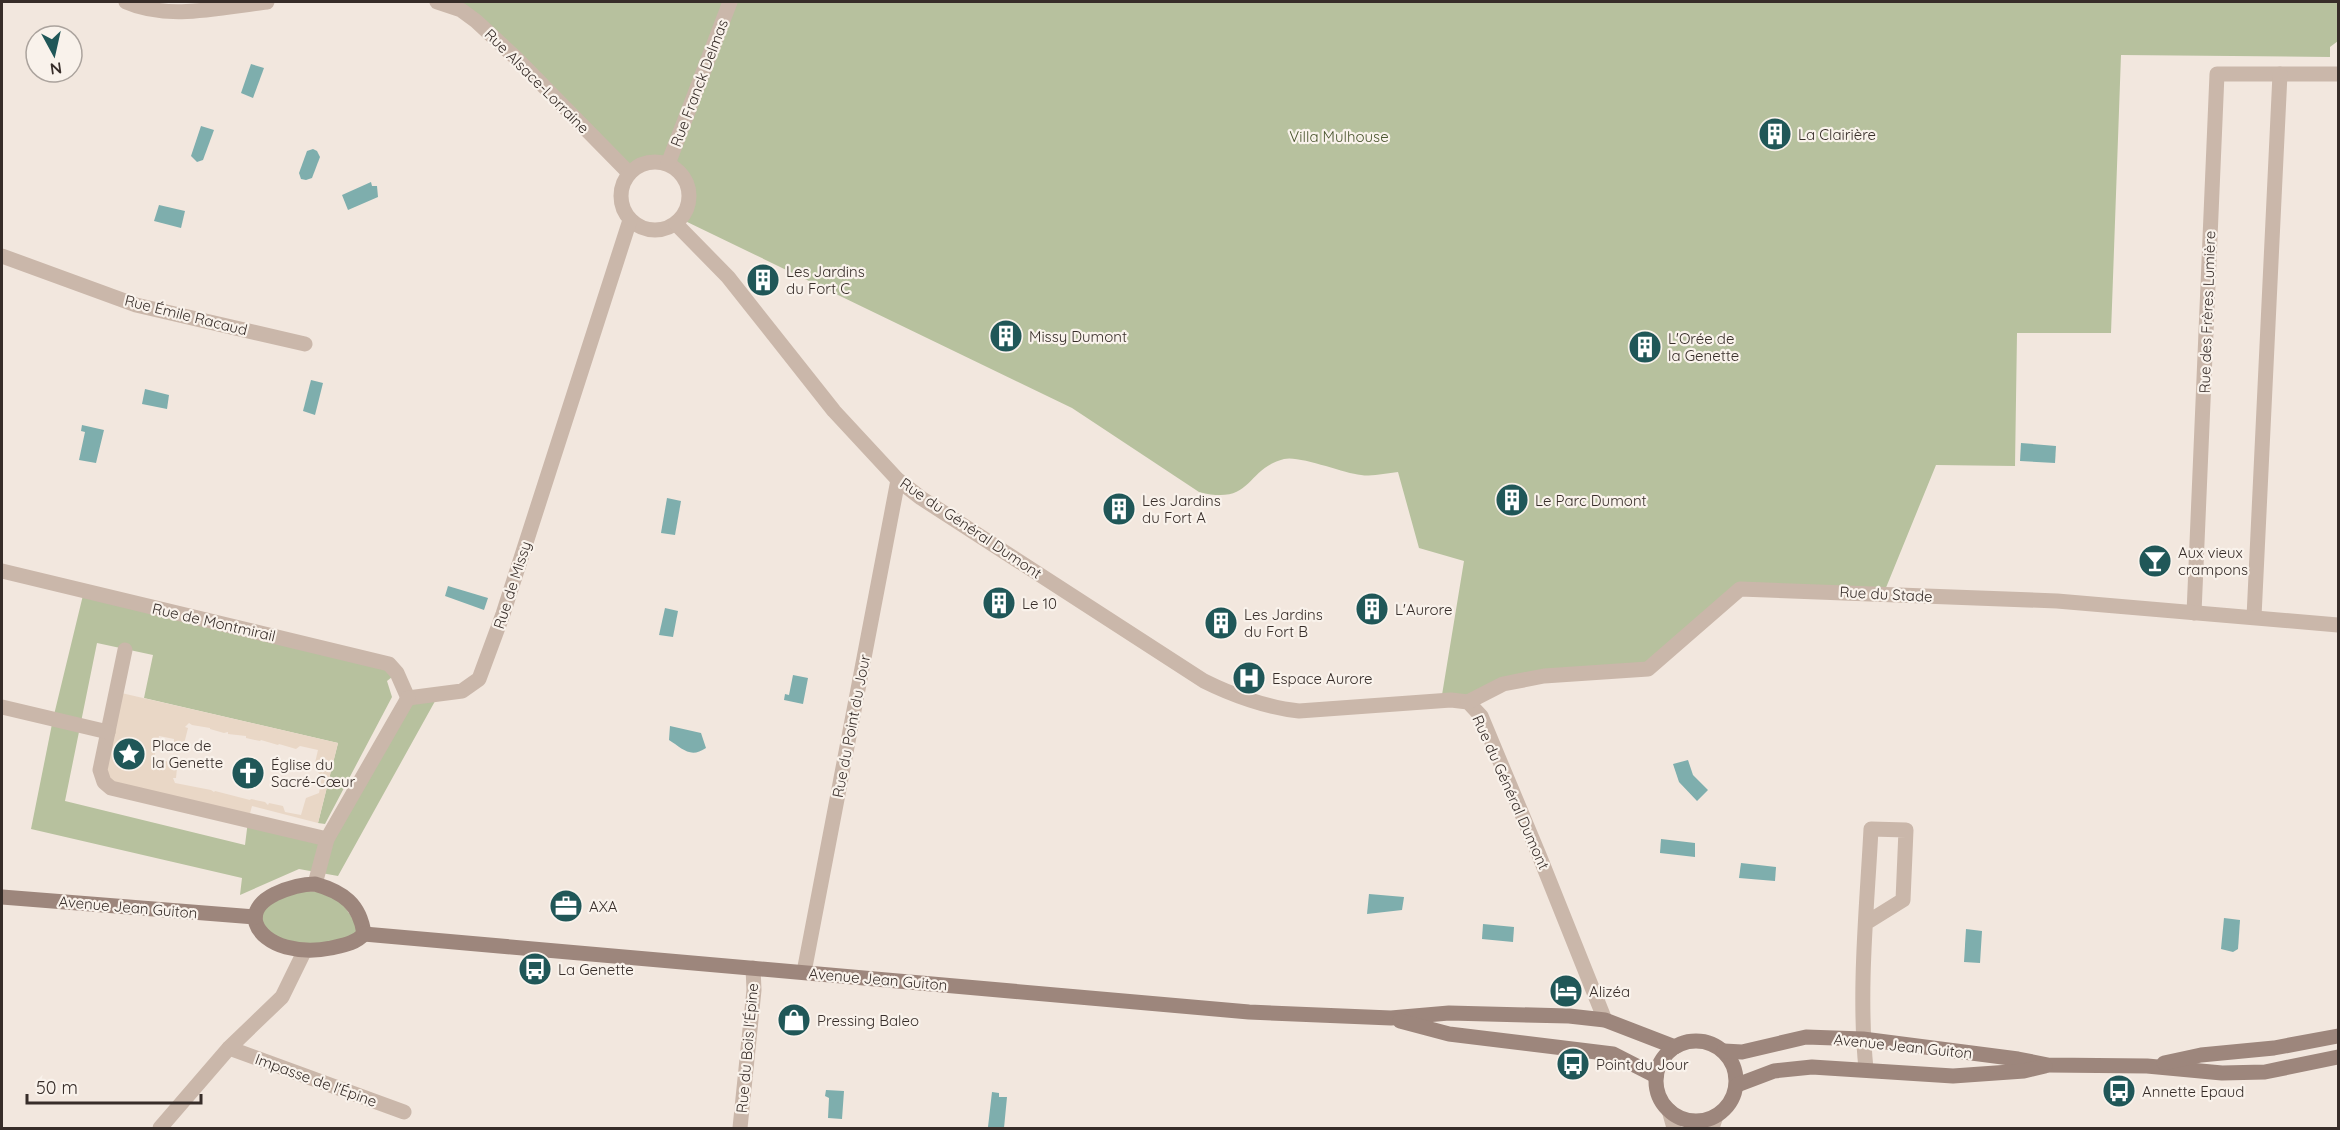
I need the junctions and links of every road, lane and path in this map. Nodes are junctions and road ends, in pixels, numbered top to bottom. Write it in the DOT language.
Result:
graph roads {
  1 [pos="126,2"];
  2 [pos="267,2"];
  3 [pos="437,2"];
  4 [pos="730,2"];
  5 [pos="2280,74"];
  6 [pos="2338,74"];
  7 [pos="668,164"];
  8 [pos="629,173"];
  9 [pos="630,220"];
  10 [pos="676,224"];
  11 [pos="2,256"];
  12 [pos="305,344"];
  13 [pos="898,480"];
  14 [pos="2,571"];
  15 [pos="2194,613"];
  16 [pos="2254,617"];
  17 [pos="2338,625"];
  18 [pos="125,650"];
  19 [pos="408,699"];
  20 [pos="1468,702"];
  21 [pos="2,707"];
  22 [pos="108,732"];
  23 [pos="327,839"];
  24 [pos="315,884"];
  25 [pos="2,897"];
  26 [pos="255,917"];
  27 [pos="1866,923"];
  28 [pos="364,934"];
  29 [pos="305,951"];
  30 [pos="753,968"];
  31 [pos="804,972"];
  32 [pos="1391,1018"];
  33 [pos="1605,1020"];
  34 [pos="2338,1036"];
  35 [pos="1863,1039"];
  36 [pos="1675,1047"];
  37 [pos="229,1048"];
  38 [pos="1724,1051"];
  39 [pos="2338,1057"];
  40 [pos="2048,1065"];
  41 [pos="2147,1066"];
  42 [pos="1866,1069"];
  43 [pos="1656,1076"];
  44 [pos="1737,1085"];
  45 [pos="1669,1110"];
  46 [pos="404,1112"];
  47 [pos="1714,1122"];
  48 [pos="160,1128"];
  49 [pos="740,1128"];
  50 [pos="1674,1128"];
  1 -- 2 [label="street"];
  3 -- 8 [label="street, Rue Alsace-Lorraine"];
  4 -- 7 [label="street, Rue Franck Delmas"];
  5 -- 6 [label="street, Rue des Frères Lumière"];
  5 -- 15 [label="street, Rue des Frères Lumière"];
  5 -- 16 [label="street"];
  7 -- 8 [label="street"];
  7 -- 10 [label="street"];
  8 -- 9 [label="street"];
  9 -- 10 [label="street"];
  9 -- 19 [label="street, Rue de Missy"];
  10 -- 13 [label="street, Rue du Général Dumont"];
  11 -- 12 [label="street, Rue Émile Racaud"];
  13 -- 20 [label="street, Rue du Général Dumont"];
  13 -- 31 [label="street, Rue du Point du Jour"];
  14 -- 19 [label="street, Rue de Montmirail"];
  15 -- 16 [label="street, Rue du Stade"];
  15 -- 20 [label="street, Rue du Stade"];
  16 -- 17 [label="street, Rue du Stade"];
  18 -- 22 [label="street"];
  19 -- 23 [label="street"];
  20 -- 33 [label="street, Rue du Général Dumont"];
  21 -- 22 [label="street"];
  22 -- 23 [label="street"];
  23 -- 24 [label="street"];
  24 -- 26 [label="main road"];
  24 -- 28 [label="main road"];
  25 -- 26 [label="main road, Avenue Jean Guiton"];
  26 -- 29 [label="main road"];
  27 -- 27 [label="street"];
  27 -- 35 [label="street"];
  28 -- 29 [label="main road"];
  28 -- 30 [label="main road, Avenue Jean Guiton"];
  29 -- 37 [label="street"];
  30 -- 31 [label="main road, Avenue Jean Guiton"];
  30 -- 49 [label="street, Rue du Bois l'Épine"];
  31 -- 32 [label="main road, Avenue Jean Guiton"];
  32 -- 33 [label="main road, Avenue Jean Guiton"];
  32 -- 43 [label="main road, Avenue Jean Guiton"];
  33 -- 36 [label="main road, Avenue Jean Guiton"];
  34 -- 41 [label="main road, Avenue Jean Guiton"];
  35 -- 38 [label="main road, Avenue Jean Guiton"];
  35 -- 40 [label="main road, Avenue Jean Guiton"];
  35 -- 42 [label="street"];
  36 -- 38 [label="main road"];
  36 -- 43 [label="main road"];
  37 -- 46 [label="street, Impasse de l'Épine"];
  37 -- 48 [label="street"];
  38 -- 44 [label="main road"];
  39 -- 41 [label="main road, Avenue Jean Guiton"];
  40 -- 41 [label="main road, Avenue Jean Guiton"];
  40 -- 42 [label="main road, Avenue Jean Guiton"];
  42 -- 44 [label="main road, Avenue Jean Guiton"];
  43 -- 45 [label="main road"];
  44 -- 47 [label="main road"];
  45 -- 47 [label="main road"];
  45 -- 50 [label="street"];
}
